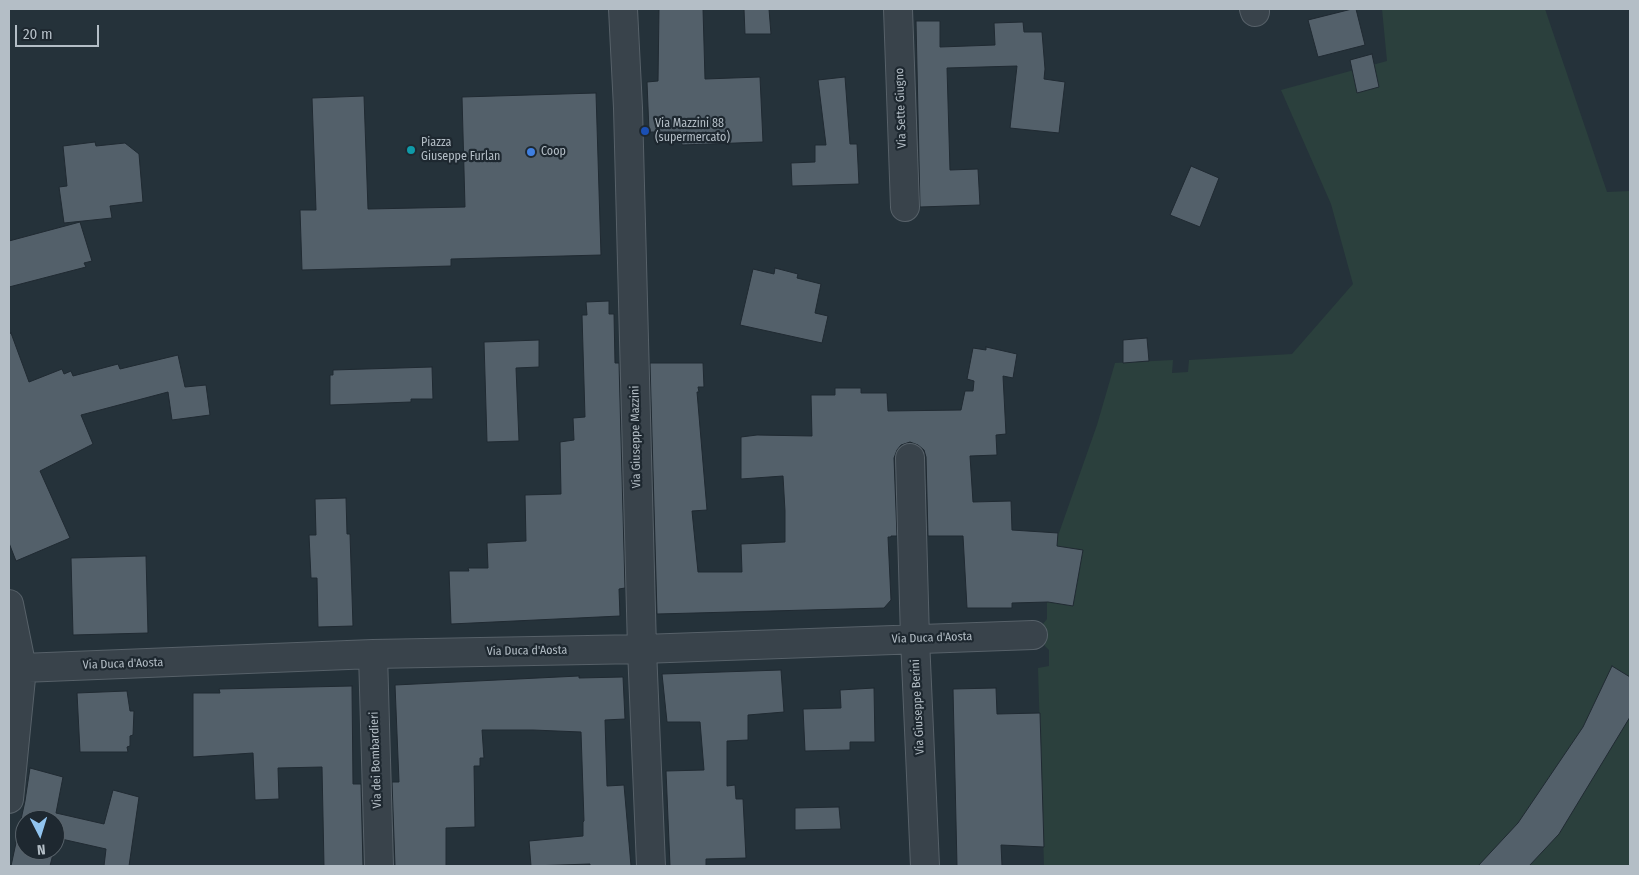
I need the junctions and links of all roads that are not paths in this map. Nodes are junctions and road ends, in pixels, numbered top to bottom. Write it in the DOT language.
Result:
graph roads {
  1 [pos="623,9"];
  2 [pos="898,9"];
  3 [pos="905,207"];
  4 [pos="910,458"];
  5 [pos="9,604"];
  6 [pos="1033,635"];
  7 [pos="915,639"];
  8 [pos="642,649"];
  9 [pos="373,654"];
  10 [pos="22,668"];
  11 [pos="9,799"];
  12 [pos="379,866"];
  13 [pos="651,866"];
  14 [pos="925,866"];
  1 -- 8 [label="street, Via Giuseppe Mazzini"];
  2 -- 3 [label="street, Via Sette Giugno"];
  4 -- 7 [label="street, Via Giuseppe Berini"];
  5 -- 10 [label="street"];
  6 -- 7 [label="street, Via Duca d'Aosta"];
  7 -- 8 [label="street, Via Duca d'Aosta"];
  7 -- 14 [label="street, Via Giuseppe Berini"];
  8 -- 9 [label="street, Via Duca d'Aosta"];
  8 -- 13 [label="street, Via Giuseppe Mazzini"];
  9 -- 10 [label="street, Via Duca d'Aosta"];
  9 -- 12 [label="street, Via dei Bombardieri"];
  10 -- 11 [label="street"];
}
